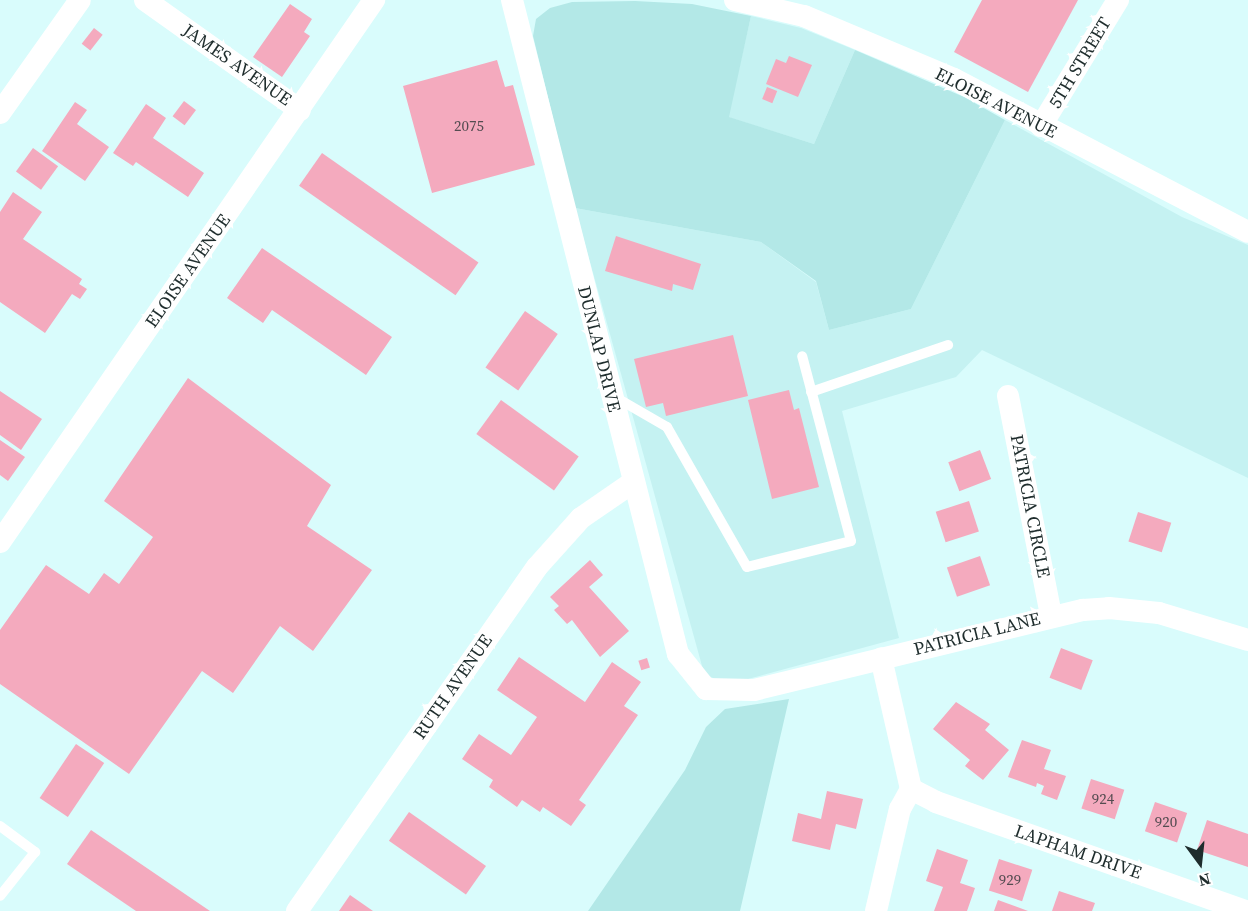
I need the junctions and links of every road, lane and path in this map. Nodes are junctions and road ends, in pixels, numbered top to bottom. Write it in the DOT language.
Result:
graph roads {
  1 [pos="80,0"];
  2 [pos="145,0"];
  3 [pos="374,0"];
  4 [pos="512,0"];
  5 [pos="735,0"];
  6 [pos="1118,0"];
  7 [pos="300,110"];
  8 [pos="0,113"];
  9 [pos="1041,126"];
  10 [pos="1248,232"];
  11 [pos="948,345"];
  12 [pos="802,356"];
  13 [pos="812,392"];
  14 [pos="610,394"];
  15 [pos="1008,396"];
  16 [pos="632,483"];
  17 [pos="0,542"];
  18 [pos="1051,615"];
  19 [pos="1248,640"];
  20 [pos="881,658"];
  21 [pos="706,689"];
  22 [pos="911,789"];
  23 [pos="0,826"];
  24 [pos="0,896"];
  25 [pos="297,911"];
  26 [pos="876,911"];
  27 [pos="1246,911"];
  1 -- 8 [label="street"];
  2 -- 7 [label="street, JAMES AVENUE"];
  3 -- 7 [label="street, ELOISE AVENUE"];
  4 -- 14 [label="street, DUNLAP DRIVE"];
  5 -- 9 [label="street, ELOISE AVENUE"];
  6 -- 9 [label="street, 5TH STREET"];
  7 -- 17 [label="street, ELOISE AVENUE"];
  9 -- 10 [label="street, ELOISE AVENUE"];
  11 -- 13 [label="lane"];
  12 -- 13 [label="lane"];
  13 -- 14 [label="lane"];
  14 -- 16 [label="street, DUNLAP DRIVE"];
  15 -- 18 [label="street, PATRICIA CIRCLE"];
  16 -- 21 [label="street, DUNLAP DRIVE"];
  16 -- 25 [label="street, RUTH AVENUE"];
  18 -- 19 [label="street, PATRICIA LANE"];
  18 -- 20 [label="street, PATRICIA LANE"];
  20 -- 21 [label="street, PATRICIA LANE"];
  20 -- 22 [label="street"];
  22 -- 26 [label="street"];
  22 -- 27 [label="street, LAPHAM DRIVE"];
  23 -- 24 [label="lane"];
}
